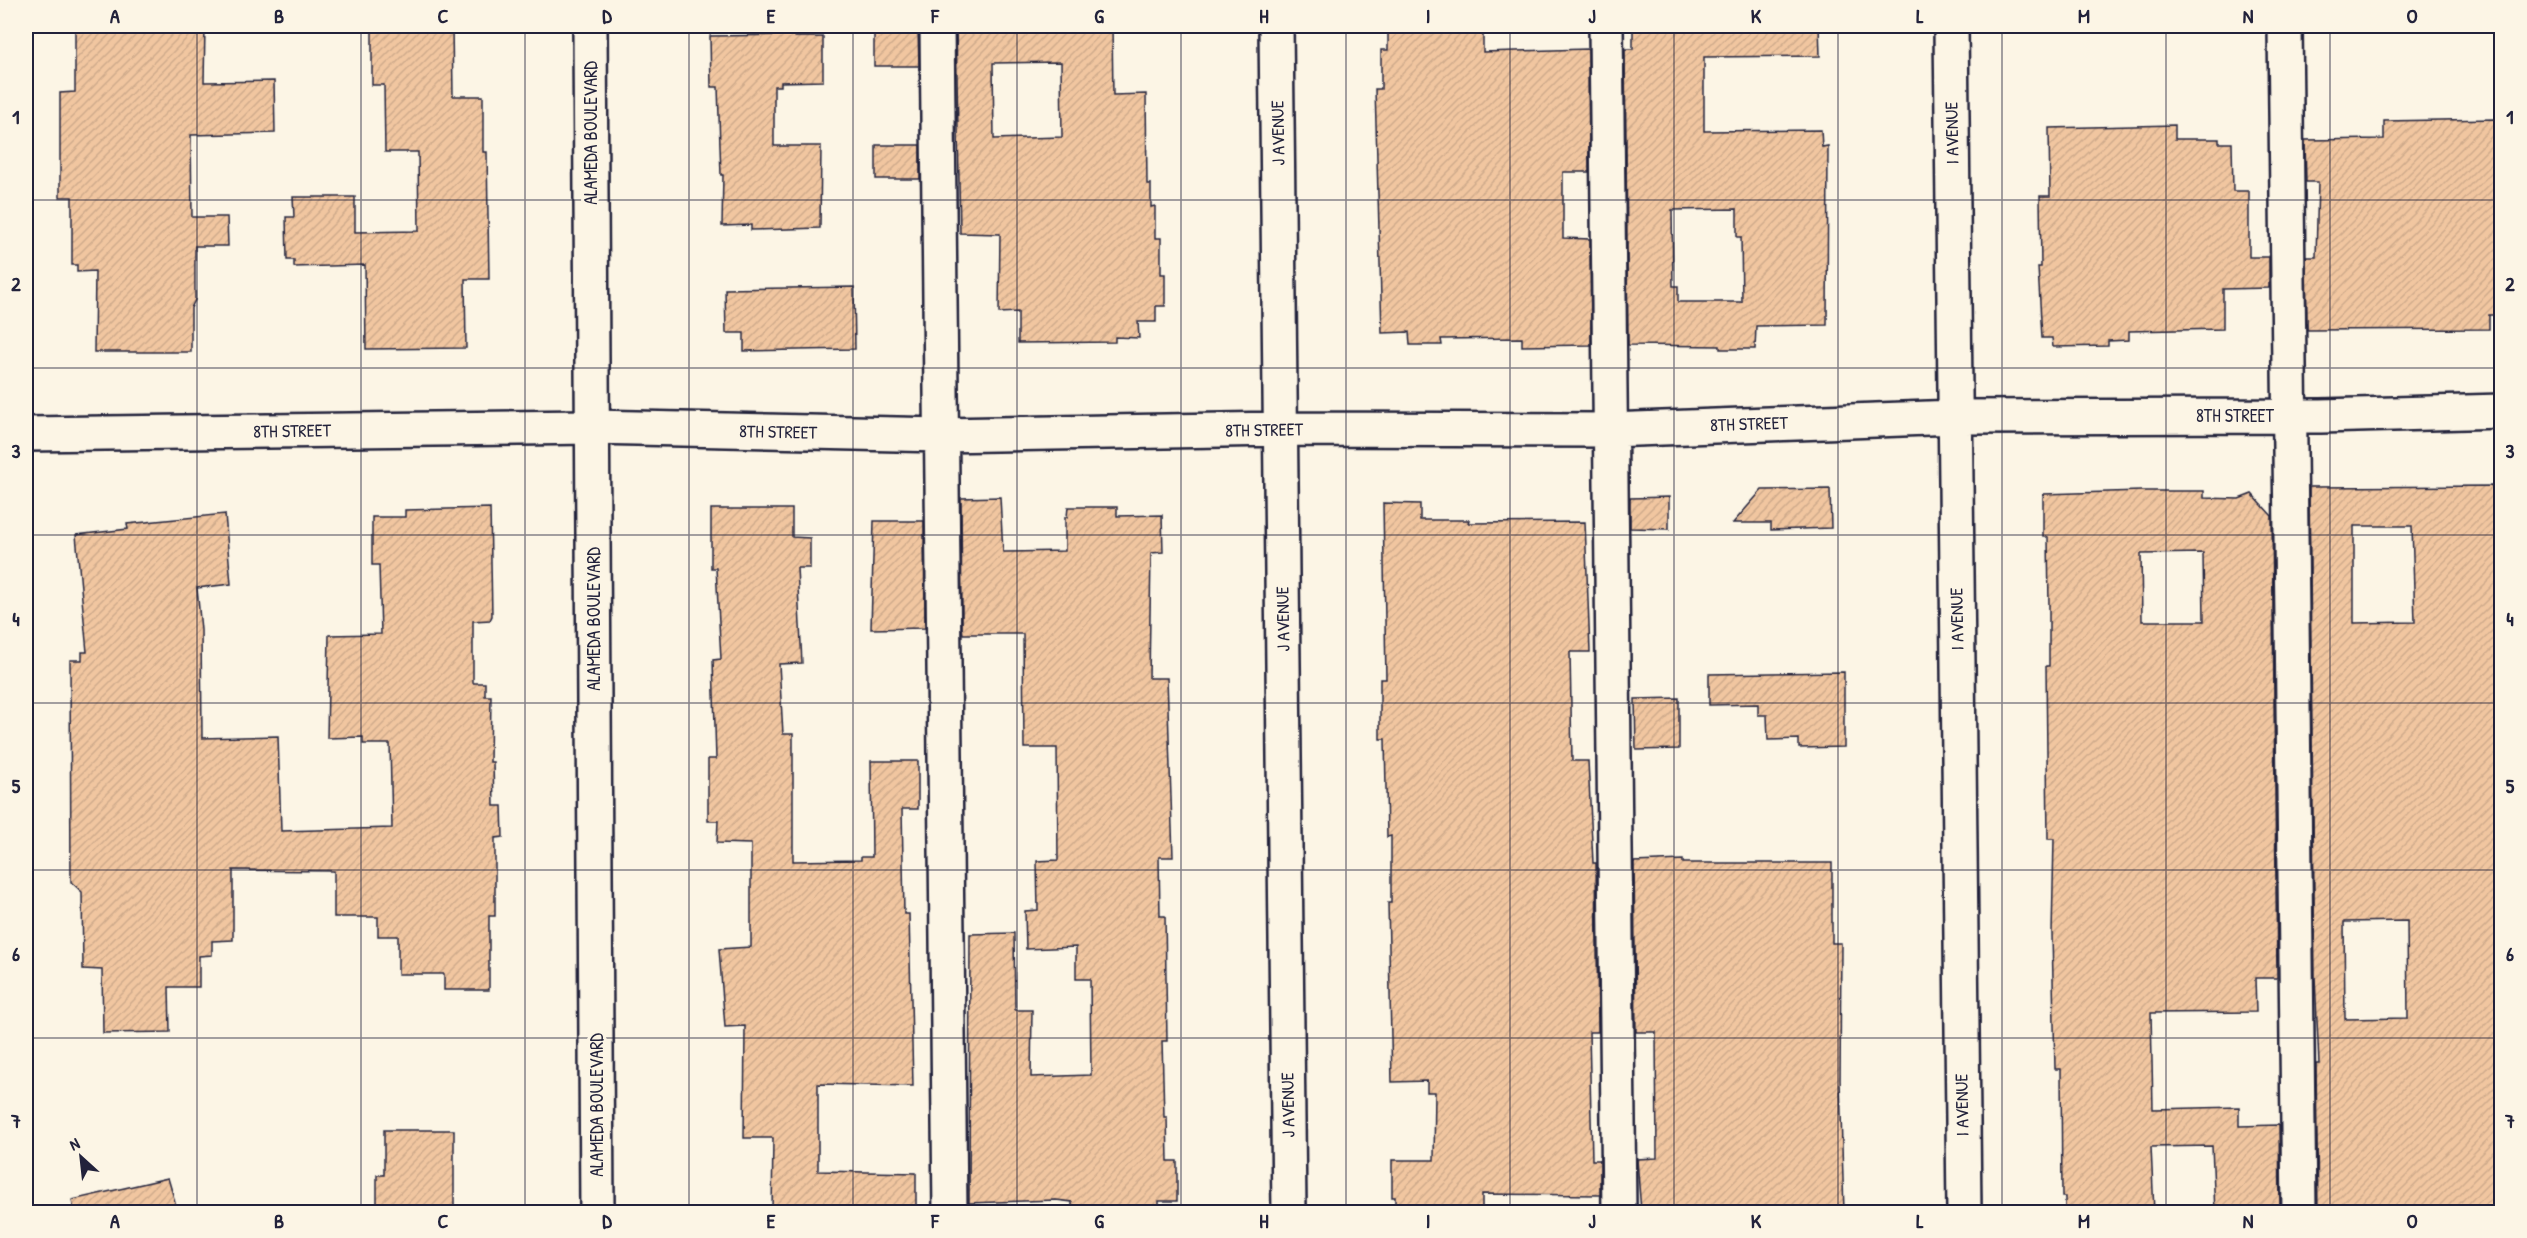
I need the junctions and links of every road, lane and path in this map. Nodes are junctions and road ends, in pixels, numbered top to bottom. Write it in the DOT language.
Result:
graph roads {
  1 [pos="590,26"];
  2 [pos="937,26"];
  3 [pos="1276,26"];
  4 [pos="1606,26"];
  5 [pos="1951,26"];
  6 [pos="2286,26"];
  7 [pos="2502,411"];
  8 [pos="2290,416"];
  9 [pos="1955,417"];
  10 [pos="592,427"];
  11 [pos="1281,429"];
  12 [pos="1610,430"];
  13 [pos="26,434"];
  14 [pos="941,435"];
  15 [pos="597,1212"];
  16 [pos="950,1212"];
  17 [pos="1289,1212"];
  18 [pos="1619,1212"];
  19 [pos="1964,1212"];
  20 [pos="2299,1212"];
  1 -- 10 [label="street, ALAMEDA BOULEVARD"];
  2 -- 14 [label="street"];
  3 -- 11 [label="street, J AVENUE"];
  4 -- 12 [label="street"];
  5 -- 9 [label="street, I AVENUE"];
  6 -- 8 [label="street"];
  7 -- 8 [label="street, 8TH STREET"];
  8 -- 9 [label="street, 8TH STREET"];
  8 -- 20 [label="street"];
  9 -- 12 [label="street, 8TH STREET"];
  9 -- 19 [label="street, I AVENUE"];
  10 -- 13 [label="street, 8TH STREET"];
  10 -- 14 [label="street, 8TH STREET"];
  10 -- 15 [label="street, ALAMEDA BOULEVARD"];
  11 -- 12 [label="street, 8TH STREET"];
  11 -- 14 [label="street, 8TH STREET"];
  11 -- 17 [label="street, J AVENUE"];
  12 -- 18 [label="street"];
  14 -- 16 [label="street"];
}
